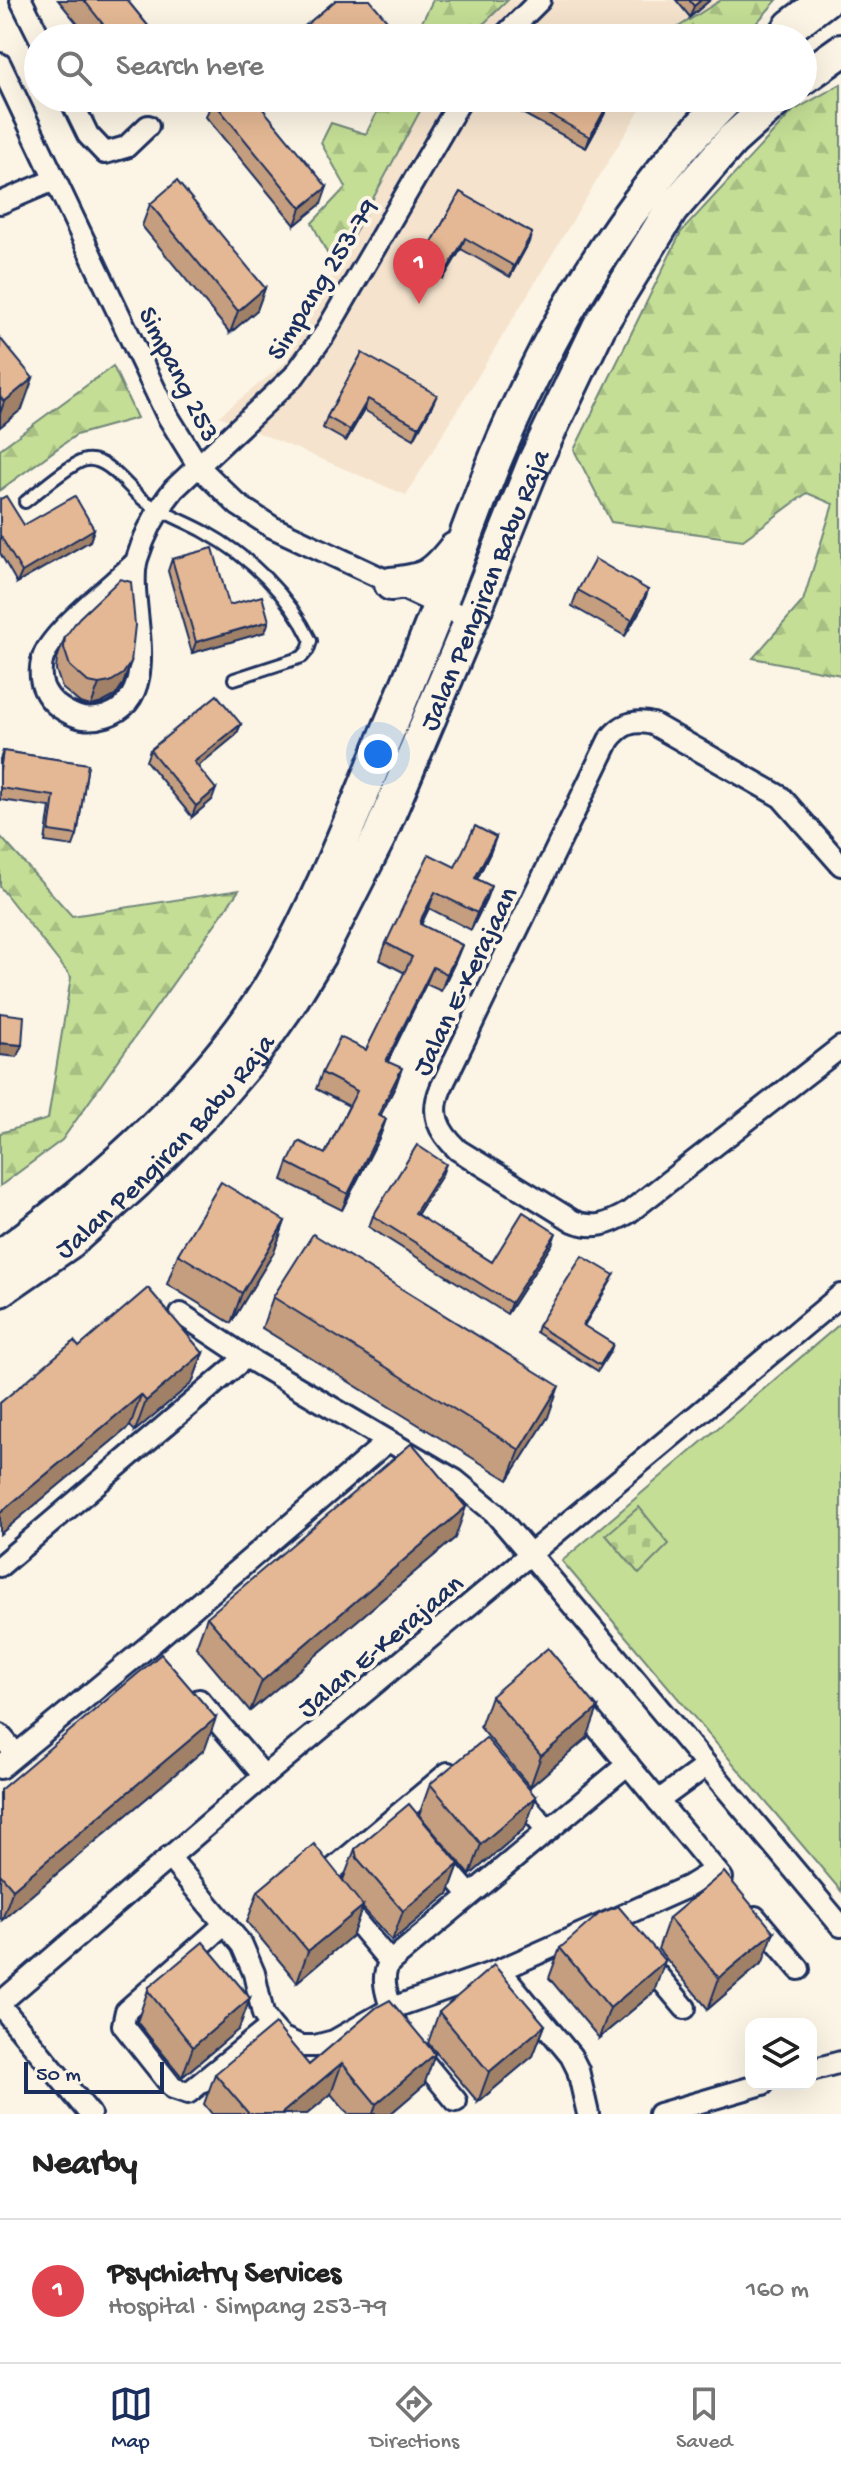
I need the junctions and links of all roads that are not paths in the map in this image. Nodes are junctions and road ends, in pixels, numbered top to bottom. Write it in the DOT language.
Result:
graph roads {
  1 [pos="21,0"];
  2 [pos="540,0"];
  3 [pos="825,0"];
  4 [pos="841,7"];
  5 [pos="33,24"];
  6 [pos="516,24"];
  7 [pos="794,24"];
  8 [pos="817,25"];
  9 [pos="841,51"];
  10 [pos="841,63"];
  11 [pos="0,64"];
  12 [pos="817,67"];
  13 [pos="817,73"];
  14 [pos="77,112"];
  15 [pos="454,112"];
  16 [pos="714,112"];
  17 [pos="763,112"];
  18 [pos="148,126"];
  19 [pos="54,180"];
  20 [pos="0,203"];
  21 [pos="199,467"];
  22 [pos="25,502"];
  23 [pos="157,510"];
  24 [pos="467,533"];
  25 [pos="136,562"];
  26 [pos="391,584"];
  27 [pos="439,607"];
  28 [pos="471,620"];
  29 [pos="234,679"];
  30 [pos="841,865"];
  31 [pos="841,1047"];
  32 [pos="0,1257"];
  33 [pos="0,1290"];
  34 [pos="841,1295"];
  35 [pos="181,1314"];
  36 [pos="246,1357"];
  37 [pos="388,1441"];
  38 [pos="530,1554"];
  39 [pos="0,1566"];
  40 [pos="182,1680"];
  41 [pos="564,1688"];
  42 [pos="0,1735"];
  43 [pos="16,1754"];
  44 [pos="462,1761"];
  45 [pos="628,1764"];
  46 [pos="706,1766"];
  47 [pos="0,1768"];
  48 [pos="497,1771"];
  49 [pos="264,1776"];
  50 [pos="658,1801"];
  51 [pos="410,1825"];
  52 [pos="548,1831"];
  53 [pos="169,1857"];
  54 [pos="715,1870"];
  55 [pos="470,1895"];
  56 [pos="225,1924"];
  57 [pos="841,1926"];
  58 [pos="620,1932"];
  59 [pos="390,1962"];
  60 [pos="799,1969"];
  61 [pos="500,1970"];
  62 [pos="0,2004"];
  63 [pos="392,2008"];
  64 [pos="685,2008"];
  65 [pos="271,2026"];
  66 [pos="841,2062"];
  67 [pos="817,2068"];
  68 [pos="745,2089"];
  69 [pos="456,2101"];
  70 [pos="90,2114"];
  71 [pos="588,2114"];
  72 [pos="659,2114"];
  1 -- 5 [label="street"];
  2 -- 6 [label="street"];
  3 -- 7 [label="main road"];
  4 -- 8 [label="main road"];
  9 -- 12 [label="main road"];
  10 -- 13 [label="main road"];
  11 -- 19 [label="street, Simpang 253"];
  14 -- 18 [label="street"];
  15 -- 21 [label="street, Simpang 253-79"];
  16 -- 24 [label="main road, Jalan Pengiran Babu Raja"];
  17 -- 28 [label="main road, Jalan Pengiran Babu Raja"];
  19 -- 20 [label="street"];
  19 -- 21 [label="street, Simpang 253"];
  21 -- 23 [label="street, Simpang 253-79"];
  21 -- 26 [label="street, Simpang 253"];
  22 -- 23 [label="lane"];
  23 -- 25 [label="street"];
  23 -- 29 [label="lane"];
  24 -- 26 [label="main road"];
  24 -- 27 [label="main road, Jalan Pengiran Babu Raja"];
  25 -- 25 [label="street"];
  26 -- 27 [label="street, Simpang 253"];
  27 -- 28 [label="street, Simpang 253"];
  27 -- 32 [label="main road, Jalan Pengiran Babu Raja"];
  28 -- 33 [label="main road, Jalan Pengiran Babu Raja"];
  30 -- 31 [label="street, Jalan E-Kerajaan"];
  34 -- 38 [label="street, Jalan E-Kerajaan"];
  35 -- 36 [label="street"];
  36 -- 37 [label="street"];
  36 -- 39 [label="street"];
  37 -- 38 [label="street"];
  37 -- 43 [label="street"];
  38 -- 46 [label="street"];
  38 -- 49 [label="street, Jalan E-Kerajaan"];
  40 -- 49 [label="street"];
  41 -- 45 [label="street"];
  42 -- 43 [label="street"];
  43 -- 47 [label="street"];
  44 -- 51 [label="street"];
  45 -- 50 [label="street"];
  45 -- 52 [label="street"];
  46 -- 50 [label="street"];
  46 -- 57 [label="street"];
  48 -- 52 [label="street"];
  49 -- 53 [label="street, Jalan E-Kerajaan"];
  50 -- 54 [label="street"];
  51 -- 55 [label="street"];
  51 -- 59 [label="street"];
  52 -- 55 [label="street"];
  53 -- 56 [label="street"];
  53 -- 62 [label="street, Jalan E-Kerajaan"];
  54 -- 58 [label="street"];
  54 -- 60 [label="street"];
  55 -- 59 [label="street"];
  56 -- 65 [label="street"];
  56 -- 65 [label="street"];
  58 -- 61 [label="street"];
  58 -- 64 [label="street"];
  59 -- 63 [label="street"];
  61 -- 63 [label="street"];
  61 -- 71 [label="street"];
  62 -- 70 [label="street, Jalan E-Kerajaan"];
  63 -- 65 [label="street"];
  63 -- 69 [label="street"];
  66 -- 67 [label="street"];
  68 -- 72 [label="street"];
}
